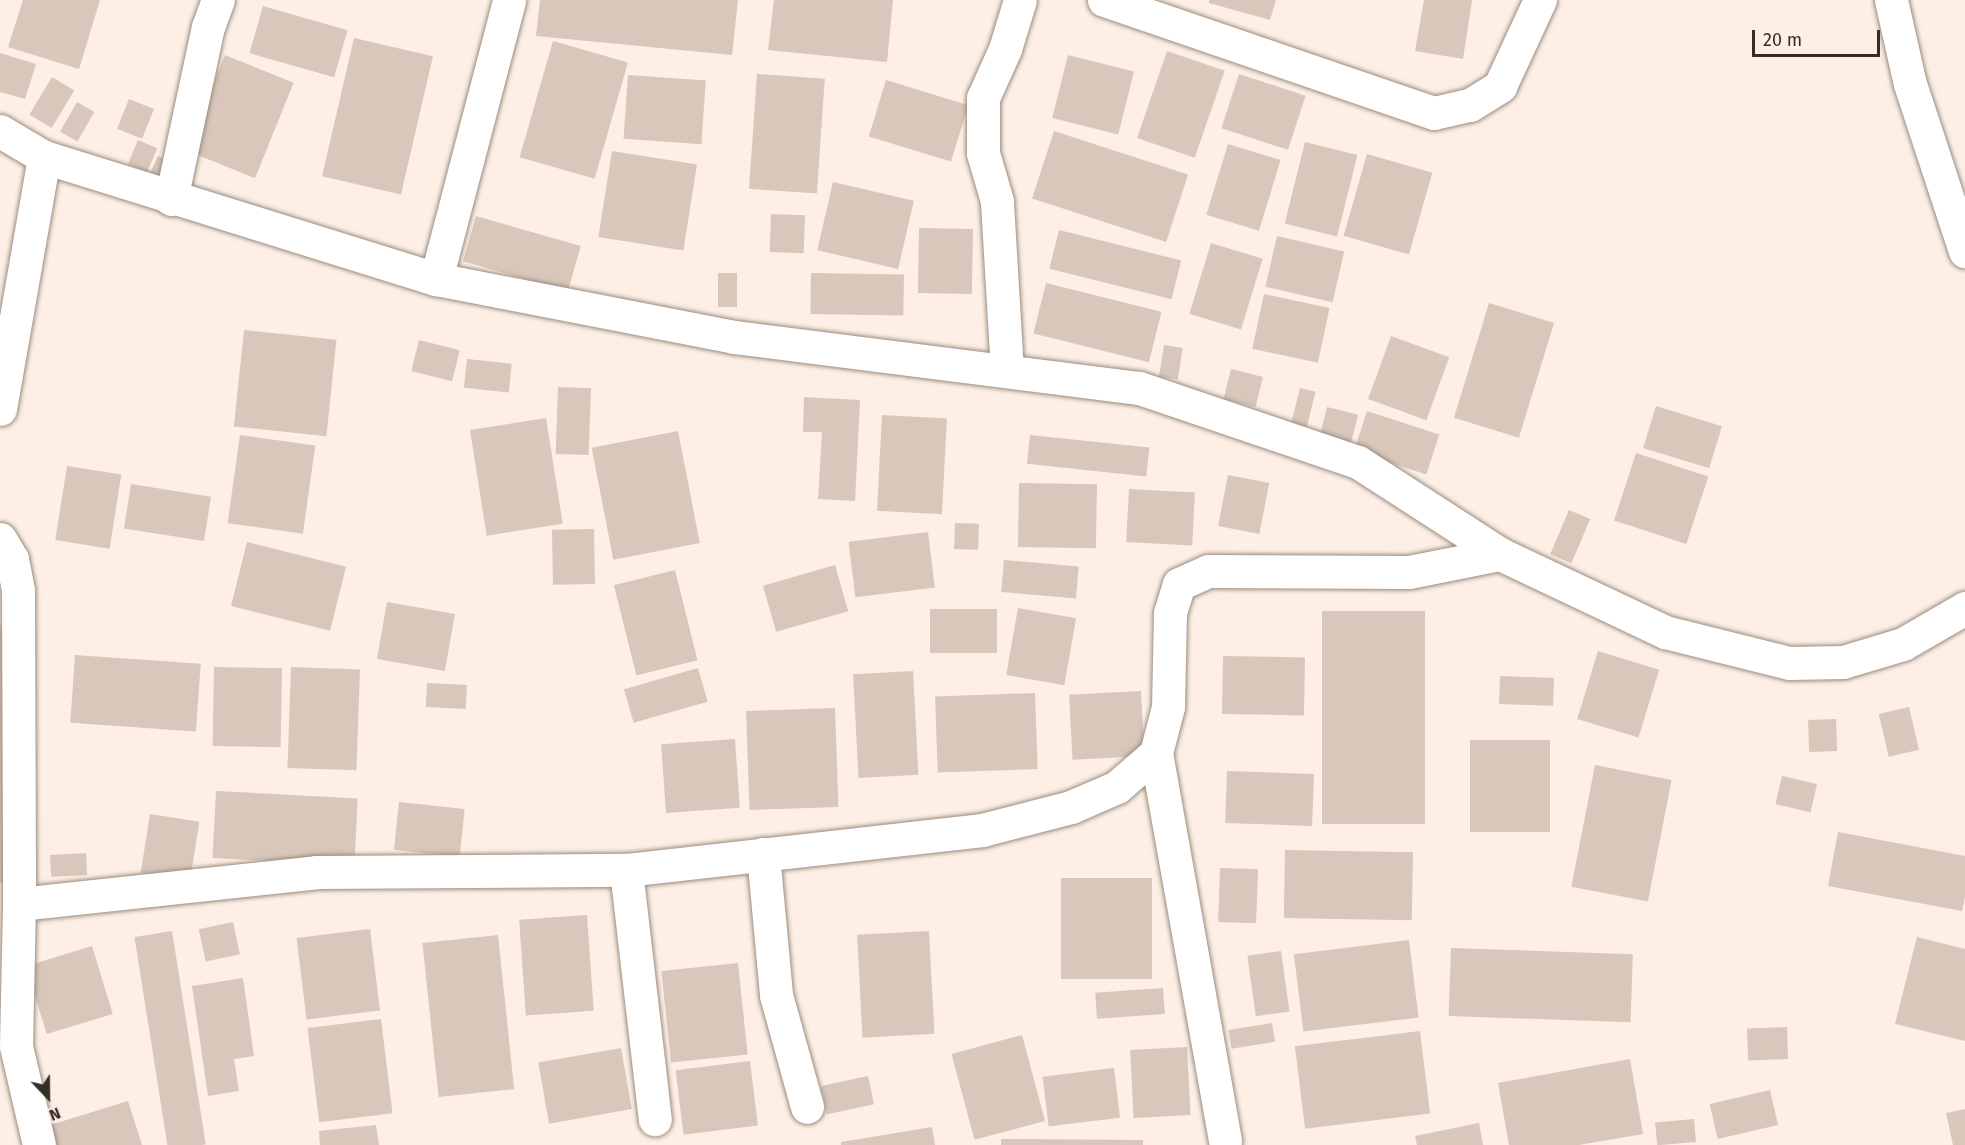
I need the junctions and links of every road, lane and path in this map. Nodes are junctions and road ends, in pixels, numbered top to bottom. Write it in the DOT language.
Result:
graph roads {
  1 [pos="218,0"];
  2 [pos="509,0"];
  3 [pos="1020,0"];
  4 [pos="1104,0"];
  5 [pos="1540,0"];
  6 [pos="1892,0"];
  7 [pos="0,131"];
  8 [pos="44,158"];
  9 [pos="171,199"];
  10 [pos="1965,250"];
  11 [pos="436,279"];
  12 [pos="1007,371"];
  13 [pos="0,409"];
  14 [pos="4,550"];
  15 [pos="1500,554"];
  16 [pos="1965,608"];
  17 [pos="1156,753"];
  18 [pos="763,854"];
  19 [pos="626,870"];
  20 [pos="19,904"];
  21 [pos="8,1049"];
  22 [pos="807,1107"];
  23 [pos="655,1119"];
  24 [pos="1225,1141"];
  25 [pos="39,1145"];
  1 -- 9 [label="street"];
  2 -- 11 [label="street"];
  3 -- 12 [label="street"];
  4 -- 5 [label="street"];
  6 -- 10 [label="street"];
  7 -- 8 [label="street"];
  8 -- 9 [label="street"];
  8 -- 13 [label="street"];
  9 -- 11 [label="street"];
  11 -- 12 [label="street"];
  12 -- 15 [label="street"];
  14 -- 20 [label="street"];
  15 -- 16 [label="street"];
  15 -- 17 [label="street"];
  17 -- 18 [label="street"];
  17 -- 24 [label="street"];
  18 -- 19 [label="street"];
  18 -- 22 [label="street"];
  19 -- 20 [label="street"];
  19 -- 23 [label="street"];
  20 -- 21 [label="street"];
  21 -- 25 [label="street"];
}
